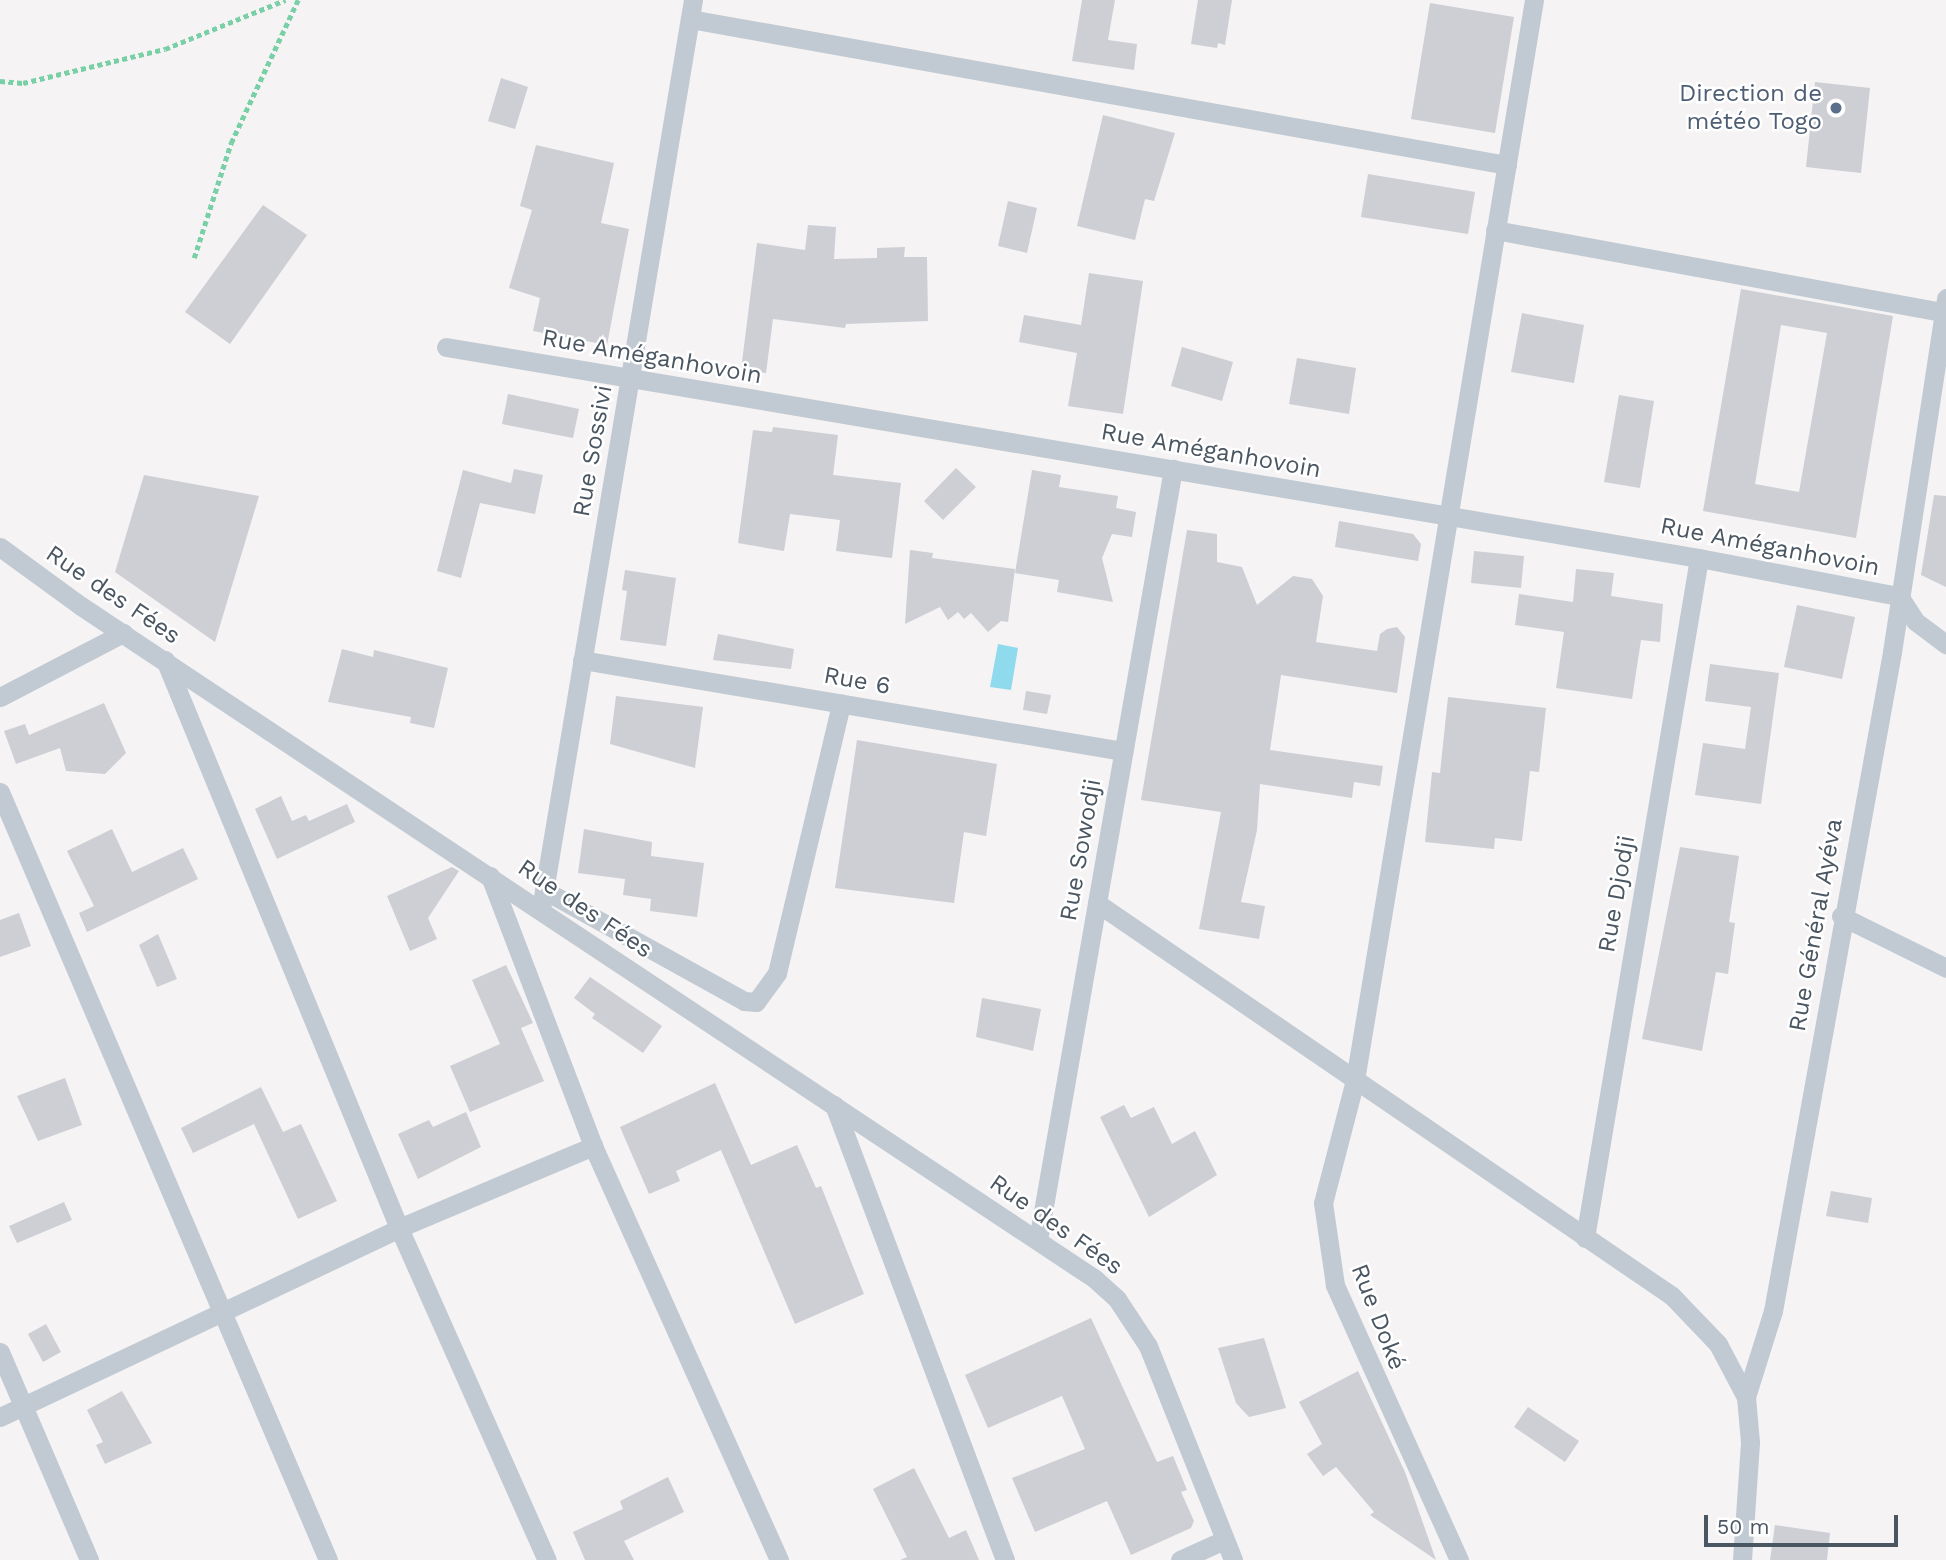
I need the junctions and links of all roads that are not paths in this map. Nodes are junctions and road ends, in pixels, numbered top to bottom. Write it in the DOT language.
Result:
graph roads {
  1 [pos="1534,0"];
  2 [pos="692,10"];
  3 [pos="1507,165"];
  4 [pos="1495,230"];
  5 [pos="1944,305"];
  6 [pos="446,347"];
  7 [pos="630,378"];
  8 [pos="1173,469"];
  9 [pos="1451,516"];
  10 [pos="0,547"];
  11 [pos="1699,558"];
  12 [pos="1899,596"];
  13 [pos="123,633"];
  14 [pos="1946,644"];
  15 [pos="165,660"];
  16 [pos="582,660"];
  17 [pos="0,697"];
  18 [pos="841,704"];
  19 [pos="1123,751"];
  20 [pos="0,792"];
  21 [pos="490,876"];
  22 [pos="542,900"];
  23 [pos="1097,903"];
  24 [pos="1841,916"];
  25 [pos="1946,968"];
  26 [pos="1355,1080"];
  27 [pos="834,1105"];
  28 [pos="593,1146"];
  29 [pos="398,1228"];
  30 [pos="1584,1238"];
  31 [pos="1038,1240"];
  32 [pos="221,1311"];
  33 [pos="0,1352"];
  34 [pos="1746,1397"];
  35 [pos="23,1406"];
  36 [pos="0,1417"];
  37 [pos="1224,1540"];
  38 [pos="89,1560"];
  39 [pos="328,1560"];
  40 [pos="547,1560"];
  41 [pos="779,1560"];
  42 [pos="1005,1560"];
  43 [pos="1180,1560"];
  44 [pos="1233,1560"];
  45 [pos="1459,1560"];
  46 [pos="1742,1560"];
  1 -- 3 [label="street, Rue Doké"];
  2 -- 3 [label="street"];
  2 -- 7 [label="street, Rue Sossivi"];
  3 -- 4 [label="street, Rue Doké"];
  4 -- 5 [label="street"];
  4 -- 9 [label="street, Rue Doké"];
  5 -- 12 [label="street, Rue Général Ayéva"];
  6 -- 7 [label="street, Rue Améganhovoin"];
  7 -- 8 [label="street, Rue Améganhovoin"];
  7 -- 16 [label="street, Rue Sossivi"];
  8 -- 9 [label="street, Rue Améganhovoin"];
  8 -- 19 [label="street, Rue Sowodji"];
  9 -- 11 [label="street, Rue Améganhovoin"];
  9 -- 26 [label="street, Rue Doké"];
  10 -- 13 [label="street, Rue des Fées"];
  11 -- 12 [label="street, Rue Améganhovoin"];
  11 -- 30 [label="street, Rue Djodji"];
  12 -- 14 [label="street, Rue Améganhovoin"];
  12 -- 24 [label="street, Rue Général Ayéva"];
  13 -- 15 [label="street, Rue des Fées"];
  13 -- 17 [label="street"];
  15 -- 21 [label="street, Rue des Fées"];
  15 -- 29 [label="street"];
  16 -- 18 [label="street, Rue 6"];
  16 -- 22 [label="street, Rue Sossivi"];
  18 -- 19 [label="street, Rue 6"];
  18 -- 22 [label="street"];
  19 -- 23 [label="street, Rue Sowodji"];
  20 -- 32 [label="street"];
  21 -- 22 [label="street, Rue des Fées"];
  21 -- 28 [label="street"];
  22 -- 27 [label="street, Rue des Fées"];
  23 -- 26 [label="street"];
  23 -- 31 [label="street, Rue Sowodji"];
  24 -- 25 [label="street"];
  24 -- 34 [label="street, Rue Général Ayéva"];
  26 -- 30 [label="street"];
  26 -- 45 [label="street, Rue Doké"];
  27 -- 31 [label="street, Rue des Fées"];
  27 -- 42 [label="street"];
  28 -- 29 [label="street"];
  28 -- 41 [label="street"];
  29 -- 32 [label="street"];
  29 -- 40 [label="street"];
  30 -- 34 [label="street"];
  31 -- 37 [label="street, Rue des Fées"];
  32 -- 35 [label="street"];
  32 -- 39 [label="street"];
  33 -- 35 [label="street"];
  34 -- 46 [label="street, Rue Général Ayéva"];
  35 -- 36 [label="street"];
  35 -- 38 [label="street"];
  37 -- 43 [label="street"];
  37 -- 44 [label="street"];
}
